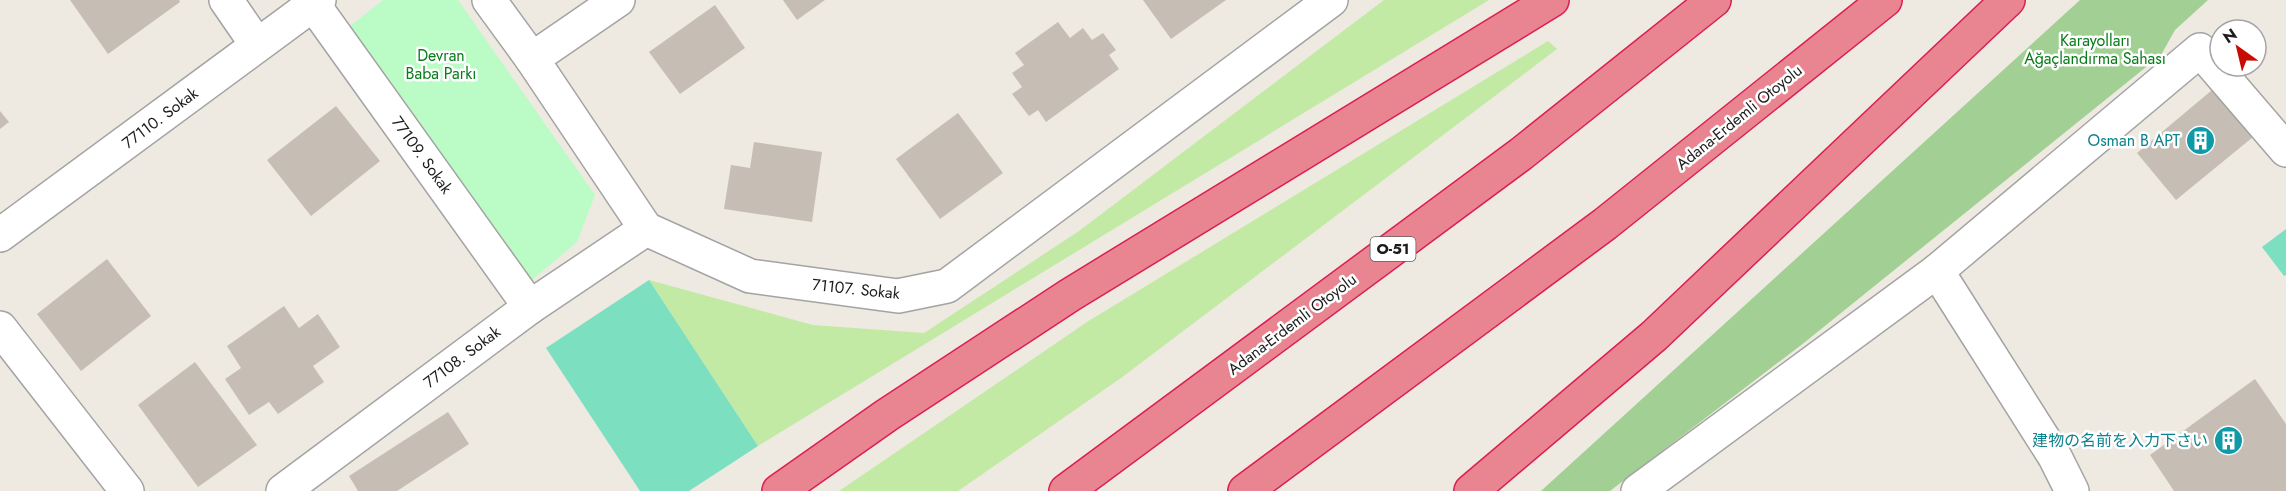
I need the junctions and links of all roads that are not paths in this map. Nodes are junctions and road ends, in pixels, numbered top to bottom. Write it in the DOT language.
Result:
graph roads {
  1 [pos="226,0"];
  2 [pos="489,0"];
  3 [pos="618,0"];
  4 [pos="1331,0"];
  5 [pos="1552,0"];
  6 [pos="1714,0"];
  7 [pos="1885,0"];
  8 [pos="2008,0"];
  9 [pos="316,2"];
  10 [pos="257,45"];
  11 [pos="532,59"];
  12 [pos="2286,150"];
  13 [pos="646,229"];
  14 [pos="0,235"];
  15 [pos="1937,271"];
  16 [pos="530,307"];
  17 [pos="0,328"];
  18 [pos="127,491"];
  19 [pos="283,491"];
  20 [pos="779,491"];
  21 [pos="1066,491"];
  22 [pos="1245,491"];
  23 [pos="1471,491"];
  24 [pos="1638,491"];
  25 [pos="2072,491"];
  1 -- 10 [label="street"];
  2 -- 11 [label="street"];
  3 -- 11 [label="street"];
  4 -- 13 [label="street, 71107. Sokak"];
  5 -- 20 [label="highway"];
  6 -- 21 [label="highway, Adana-Erdemli Otoyolu / O-51"];
  7 -- 22 [label="highway, Adana-Erdemli Otoyolu"];
  8 -- 23 [label="highway"];
  9 -- 10 [label="street, 77110. Sokak"];
  9 -- 16 [label="street, 77109. Sokak"];
  10 -- 14 [label="street, 77110. Sokak"];
  11 -- 13 [label="street"];
  12 -- 15 [label="street"];
  13 -- 16 [label="street, 77108. Sokak"];
  15 -- 24 [label="street"];
  15 -- 25 [label="street"];
  16 -- 19 [label="street, 77108. Sokak"];
  17 -- 18 [label="street"];
}
